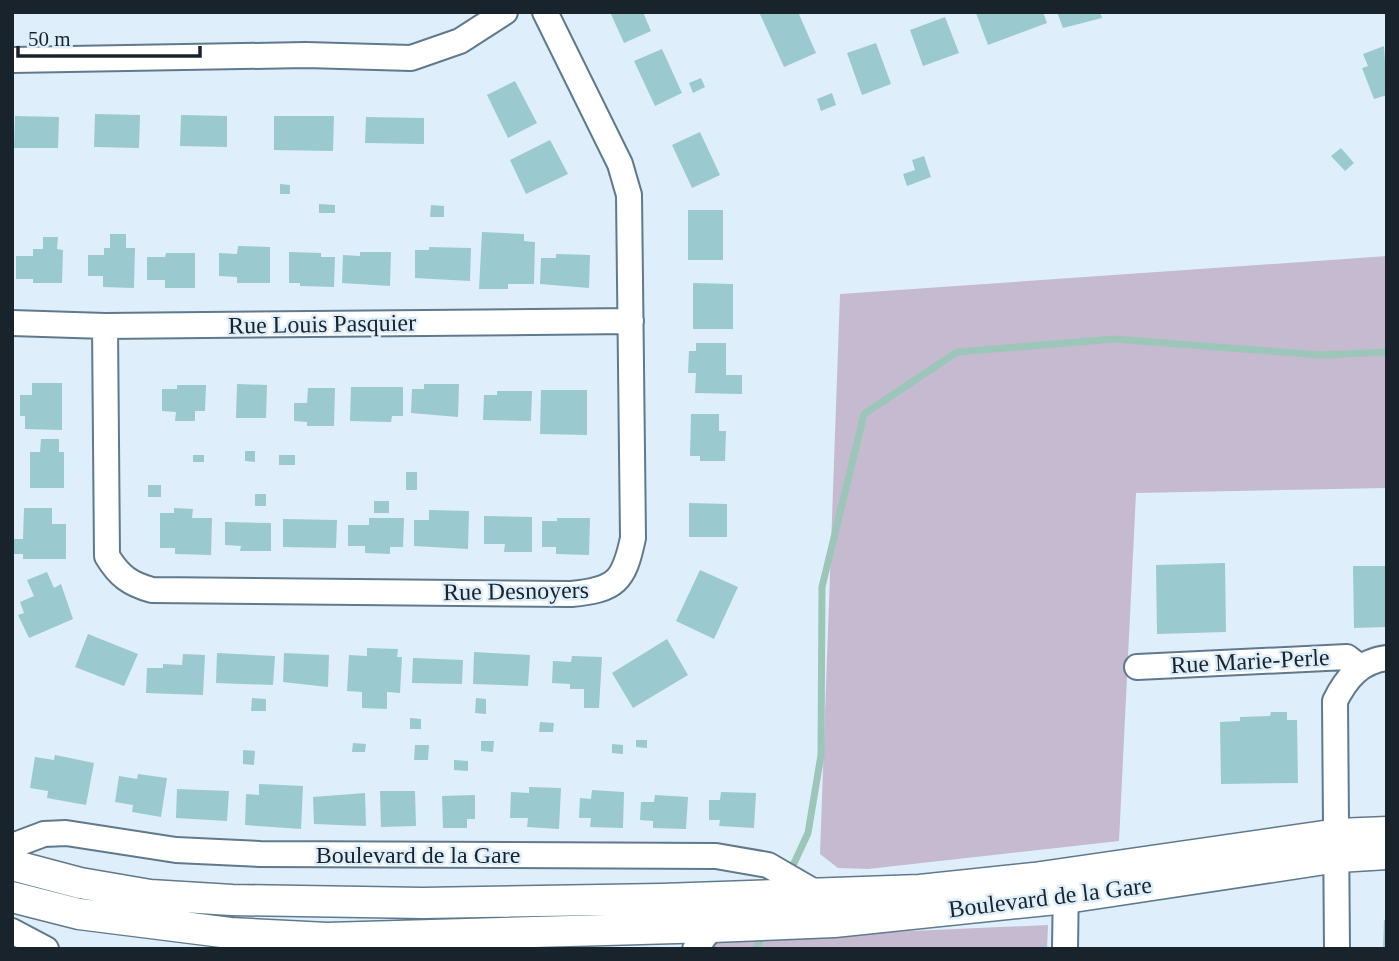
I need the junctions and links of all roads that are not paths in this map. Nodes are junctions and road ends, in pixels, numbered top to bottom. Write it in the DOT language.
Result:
graph roads {
  1 [pos="505,12"];
  2 [pos="545,12"];
  3 [pos="12,60"];
  4 [pos="631,321"];
  5 [pos="12,323"];
  6 [pos="105,326"];
  7 [pos="1387,658"];
  8 [pos="1137,667"];
  9 [pos="1360,667"];
  10 [pos="1387,832"];
  11 [pos="1338,845"];
  12 [pos="12,846"];
  13 [pos="1387,854"];
  14 [pos="12,865"];
  15 [pos="1066,885"];
  16 [pos="818,894"];
  17 [pos="12,897"];
  18 [pos="12,931"];
  19 [pos="704,938"];
  20 [pos="46,949"];
  21 [pos="1065,949"];
  22 [pos="1337,949"];
  1 -- 3 [label="street"];
  2 -- 4 [label="street, Rue Desnoyers"];
  4 -- 6 [label="street, Rue Louis Pasquier"];
  4 -- 6 [label="street, Rue Desnoyers"];
  5 -- 6 [label="street, Rue Louis Pasquier"];
  7 -- 9 [label="street, Rue Marie-Perle"];
  8 -- 9 [label="street, Rue Marie-Perle"];
  9 -- 11 [label="street, Rue Marie-Perle"];
  10 -- 11 [label="street, Boulevard de la Gare"];
  11 -- 13 [label="street, Boulevard de la Gare"];
  11 -- 15 [label="street, Boulevard de la Gare"];
  11 -- 22 [label="street, Rue Marie-Perle"];
  12 -- 16 [label="street, Boulevard de la Gare"];
  14 -- 16 [label="street, Boulevard de la Gare"];
  15 -- 16 [label="street, Boulevard de la Gare"];
  15 -- 19 [label="street, Boulevard de la Gare"];
  15 -- 21 [label="street"];
  17 -- 19 [label="street, Boulevard de la Gare"];
  18 -- 20 [label="street"];
}
